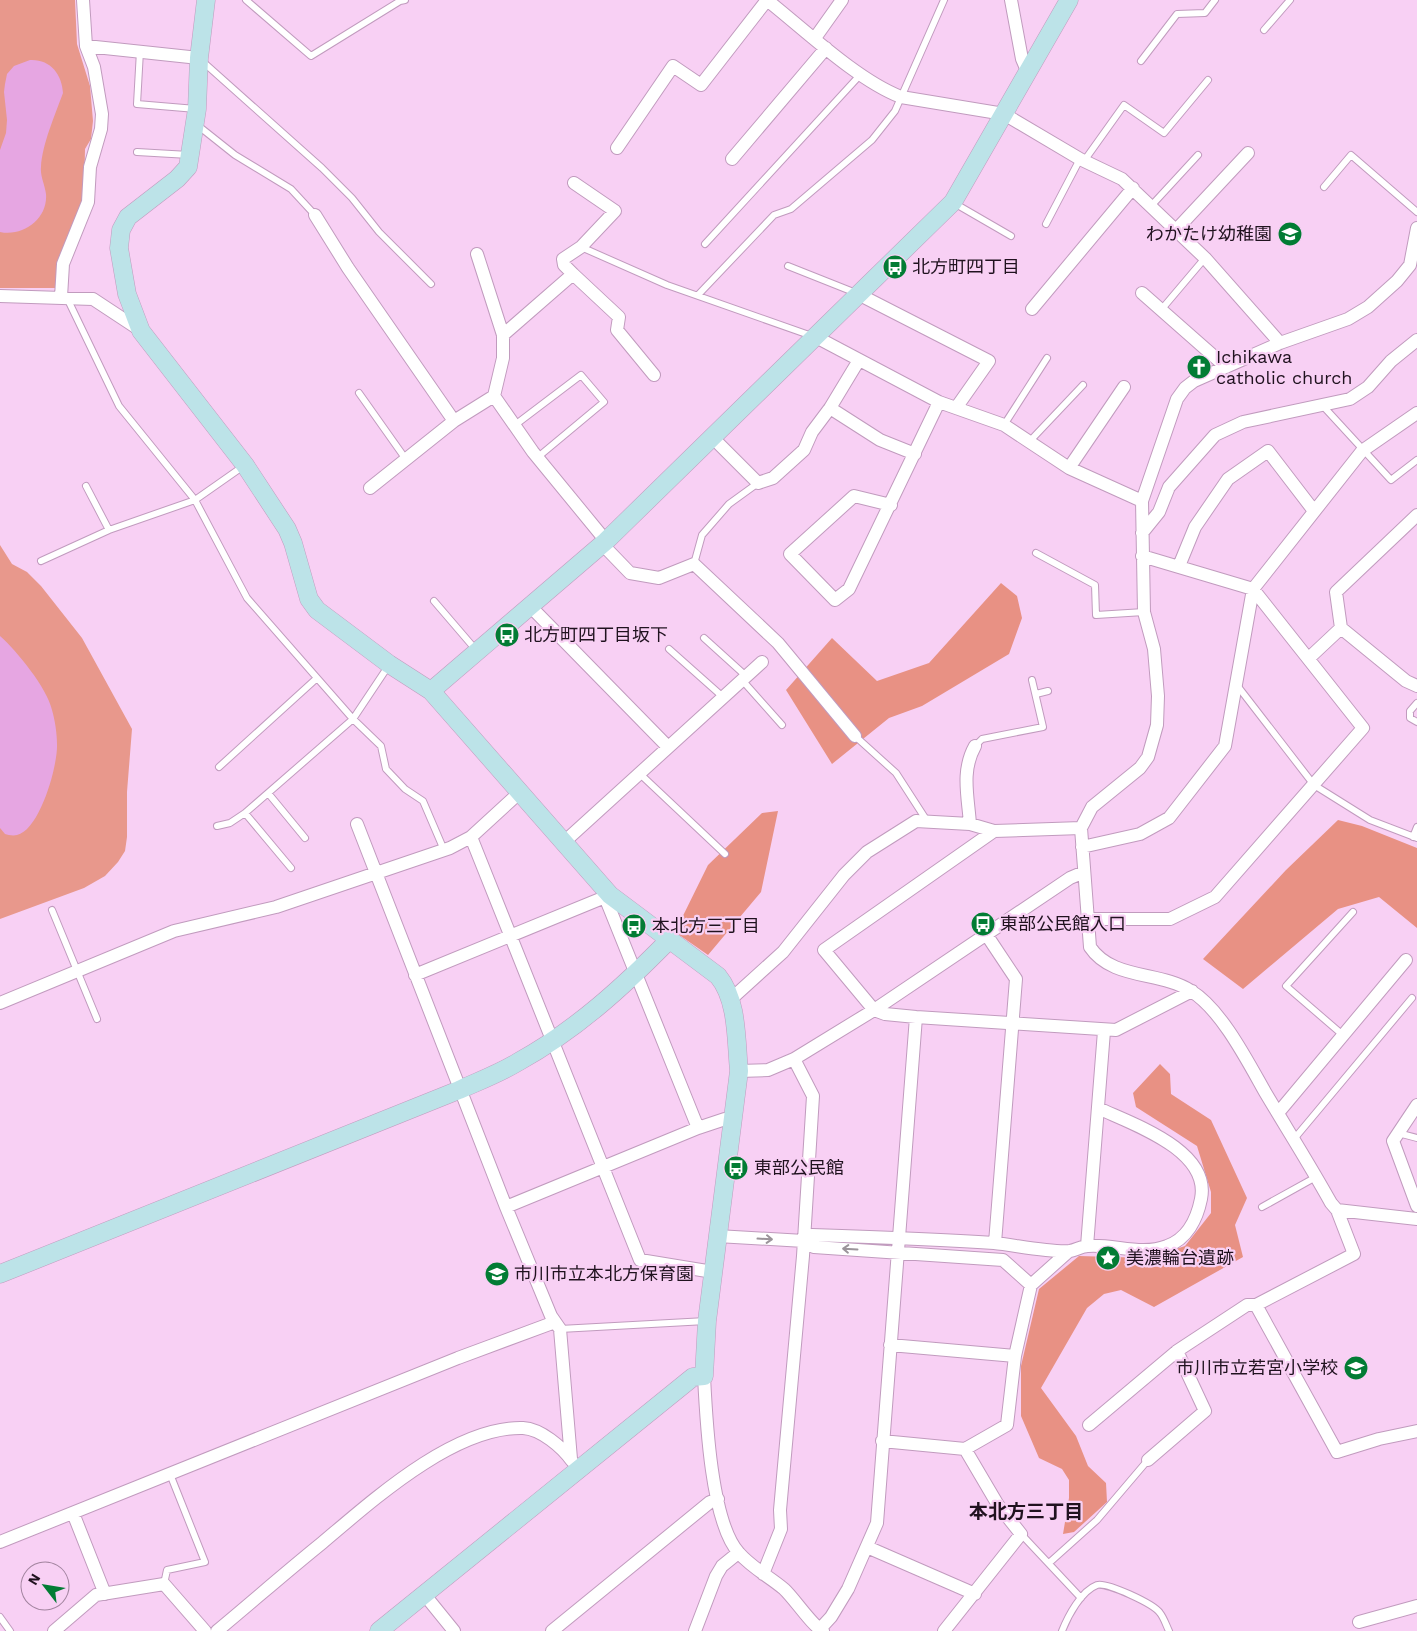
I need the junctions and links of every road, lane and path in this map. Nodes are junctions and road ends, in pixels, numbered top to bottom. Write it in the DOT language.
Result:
graph roads {
  1 [pos="84,0"];
  2 [pos="206,0"];
  3 [pos="246,0"];
  4 [pos="405,0"];
  5 [pos="767,0"];
  6 [pos="842,0"];
  7 [pos="944,0"];
  8 [pos="1011,0"];
  9 [pos="1069,0"];
  10 [pos="1215,0"];
  11 [pos="1290,0"];
  12 [pos="1264,30"];
  13 [pos="815,38"];
  14 [pos="86,46"];
  15 [pos="826,48"];
  16 [pos="140,51"];
  17 [pos="199,58"];
  18 [pos="1141,61"];
  19 [pos="1028,73"];
  20 [pos="861,74"];
  21 [pos="1208,80"];
  22 [pos="901,97"];
  23 [pos="1004,114"];
  24 [pos="196,116"];
  25 [pos="617,148"];
  26 [pos="137,152"];
  27 [pos="1248,153"];
  28 [pos="191,155"];
  29 [pos="1198,155"];
  30 [pos="732,159"];
  31 [pos="1082,160"];
  32 [pos="574,183"];
  33 [pos="1324,187"];
  34 [pos="1133,188"];
  35 [pos="953,202"];
  36 [pos="1151,206"];
  37 [pos="1417,212"];
  38 [pos="315,215"];
  39 [pos="1046,224"];
  40 [pos="1417,228"];
  41 [pos="1176,230"];
  42 [pos="1011,236"];
  43 [pos="705,244"];
  44 [pos="582,247"];
  45 [pos="477,254"];
  46 [pos="1204,258"];
  47 [pos="788,266"];
  48 [pos="573,274"];
  49 [pos="431,284"];
  50 [pos="1142,293"];
  51 [pos="698,295"];
  52 [pos="860,295"];
  53 [pos="0,296"];
  54 [pos="64,297"];
  55 [pos="1032,310"];
  56 [pos="1161,310"];
  57 [pos="141,331"];
  58 [pos="503,335"];
  59 [pos="816,337"];
  60 [pos="1417,340"];
  61 [pos="1280,343"];
  62 [pos="1047,358"];
  63 [pos="859,360"];
  64 [pos="1226,367"];
  65 [pos="654,375"];
  66 [pos="1083,386"];
  67 [pos="1124,387"];
  68 [pos="359,393"];
  69 [pos="494,396"];
  70 [pos="939,402"];
  71 [pos="1323,406"];
  72 [pos="830,408"];
  73 [pos="956,408"];
  74 [pos="1417,413"];
  75 [pos="454,421"];
  76 [pos="1004,425"];
  77 [pos="515,426"];
  78 [pos="714,438"];
  79 [pos="1029,442"];
  80 [pos="1362,451"];
  81 [pos="914,454"];
  82 [pos="538,457"];
  83 [pos="406,458"];
  84 [pos="1417,460"];
  85 [pos="245,465"];
  86 [pos="1069,468"];
  87 [pos="758,483"];
  88 [pos="86,486"];
  89 [pos="370,488"];
  90 [pos="195,500"];
  91 [pos="1142,501"];
  92 [pos="891,505"];
  93 [pos="1314,511"];
  94 [pos="1417,515"];
  95 [pos="110,530"];
  96 [pos="1142,533"];
  97 [pos="604,542"];
  98 [pos="1036,553"];
  99 [pos="1142,556"];
  100 [pos="41,561"];
  101 [pos="694,564"];
  102 [pos="1179,566"];
  103 [pos="1253,589"];
  104 [pos="434,601"];
  105 [pos="530,606"];
  106 [pos="1144,612"];
  107 [pos="1341,628"];
  108 [pos="704,638"];
  109 [pos="669,648"];
  110 [pos="477,651"];
  111 [pos="1309,658"];
  112 [pos="762,662"];
  113 [pos="389,664"];
  114 [pos="317,678"];
  115 [pos="744,678"];
  116 [pos="1032,680"];
  117 [pos="1236,684"];
  118 [pos="1417,686"];
  119 [pos="431,691"];
  120 [pos="1048,691"];
  121 [pos="1036,694"];
  122 [pos="723,697"];
  123 [pos="1417,703"];
  124 [pos="353,720"];
  125 [pos="1417,722"];
  126 [pos="782,724"];
  127 [pos="855,736"];
  128 [pos="975,746"];
  129 [pos="668,747"];
  130 [pos="219,767"];
  131 [pos="639,773"];
  132 [pos="1314,785"];
  133 [pos="268,793"];
  134 [pos="519,793"];
  135 [pos="245,813"];
  136 [pos="927,821"];
  137 [pos="357,824"];
  138 [pos="970,824"];
  139 [pos="217,826"];
  140 [pos="1417,827"];
  141 [pos="1081,828"];
  142 [pos="994,830"];
  143 [pos="471,837"];
  144 [pos="305,838"];
  145 [pos="1415,838"];
  146 [pos="563,843"];
  147 [pos="1082,847"];
  148 [pos="444,850"];
  149 [pos="725,854"];
  150 [pos="291,868"];
  151 [pos="1084,872"];
  152 [pos="376,873"];
  153 [pos="608,896"];
  154 [pos="52,910"];
  155 [pos="1353,912"];
  156 [pos="1088,919"];
  157 [pos="986,934"];
  158 [pos="510,935"];
  159 [pos="669,940"];
  160 [pos="1406,960"];
  161 [pos="79,970"];
  162 [pos="636,974"];
  163 [pos="415,975"];
  164 [pos="1192,991"];
  165 [pos="1412,998"];
  166 [pos="730,1000"];
  167 [pos="0,1002"];
  168 [pos="874,1010"];
  169 [pos="916,1017"];
  170 [pos="97,1019"];
  171 [pos="1012,1024"];
  172 [pos="1104,1031"];
  173 [pos="1344,1036"];
  174 [pos="552,1042"];
  175 [pos="794,1059"];
  176 [pos="739,1071"];
  177 [pos="459,1090"];
  178 [pos="1417,1104"];
  179 [pos="1098,1108"];
  180 [pos="1278,1113"];
  181 [pos="734,1119"];
  182 [pos="698,1128"];
  183 [pos="1398,1133"];
  184 [pos="1417,1138"];
  185 [pos="1294,1139"];
  186 [pos="602,1166"];
  187 [pos="1316,1177"];
  188 [pos="1417,1206"];
  189 [pos="506,1207"];
  190 [pos="1262,1207"];
  191 [pos="1338,1210"];
  192 [pos="1417,1219"];
  193 [pos="717,1236"];
  194 [pos="899,1238"];
  195 [pos="804,1241"];
  196 [pos="994,1243"];
  197 [pos="1087,1246"];
  198 [pos="898,1251"];
  199 [pos="1069,1251"];
  200 [pos="713,1272"];
  201 [pos="0,1274"];
  202 [pos="1032,1285"];
  203 [pos="1256,1305"];
  204 [pos="707,1321"];
  205 [pos="557,1325"];
  206 [pos="890,1345"];
  207 [pos="1178,1351"];
  208 [pos="1015,1356"];
  209 [pos="704,1376"];
  210 [pos="1090,1425"];
  211 [pos="1417,1431"];
  212 [pos="882,1441"];
  213 [pos="965,1449"];
  214 [pos="1148,1460"];
  215 [pos="574,1464"];
  216 [pos="170,1474"];
  217 [pos="718,1499"];
  218 [pos="73,1513"];
  219 [pos="1021,1534"];
  220 [pos="0,1542"];
  221 [pos="867,1546"];
  222 [pos="738,1552"];
  223 [pos="1048,1562"];
  224 [pos="763,1574"];
  225 [pos="164,1584"];
  226 [pos="105,1594"];
  227 [pos="424,1594"];
  228 [pos="975,1594"];
  229 [pos="1081,1598"];
  230 [pos="1417,1606"];
  231 [pos="0,1617"];
  232 [pos="1359,1622"];
  233 [pos="820,1630"];
  234 [pos="10,1631"];
  235 [pos="54,1631"];
  236 [pos="205,1631"];
  237 [pos="217,1631"];
  238 [pos="379,1631"];
  239 [pos="454,1631"];
  240 [pos="552,1631"];
  241 [pos="695,1631"];
  242 [pos="944,1631"];
  243 [pos="1062,1631"];
  244 [pos="1169,1631"];
  1 -- 14 [label="street"];
  2 -- 17 [label="street"];
  3 -- 4 [label="lane"];
  5 -- 13 [label="street"];
  5 -- 25 [label="street"];
  6 -- 13 [label="street"];
  7 -- 22 [label="lane"];
  8 -- 19 [label="street"];
  9 -- 19 [label="street"];
  10 -- 18 [label="lane"];
  11 -- 12 [label="lane"];
  13 -- 15 [label="street"];
  14 -- 16 [label="street"];
  14 -- 54 [label="street"];
  15 -- 20 [label="street"];
  15 -- 30 [label="street"];
  16 -- 17 [label="street"];
  16 -- 24 [label="lane"];
  17 -- 24 [label="street"];
  17 -- 49 [label="lane"];
  19 -- 23 [label="street"];
  20 -- 22 [label="street"];
  20 -- 43 [label="lane"];
  21 -- 31 [label="lane"];
  22 -- 23 [label="street"];
  22 -- 51 [label="lane"];
  23 -- 31 [label="street"];
  23 -- 35 [label="street"];
  24 -- 28 [label="street"];
  24 -- 38 [label="lane"];
  26 -- 28 [label="lane"];
  27 -- 41 [label="street"];
  28 -- 57 [label="street"];
  29 -- 36 [label="lane"];
  31 -- 34 [label="street"];
  31 -- 39 [label="lane"];
  32 -- 44 [label="street"];
  33 -- 37 [label="lane"];
  34 -- 36 [label="street"];
  34 -- 55 [label="street"];
  35 -- 42 [label="lane"];
  35 -- 52 [label="street"];
  36 -- 41 [label="street"];
  38 -- 75 [label="street"];
  40 -- 61 [label="street"];
  41 -- 46 [label="street"];
  44 -- 48 [label="street"];
  44 -- 51 [label="lane"];
  45 -- 58 [label="street"];
  46 -- 56 [label="lane"];
  46 -- 61 [label="street"];
  47 -- 52 [label="lane"];
  48 -- 58 [label="street"];
  48 -- 65 [label="street"];
  50 -- 56 [label="street"];
  51 -- 59 [label="lane"];
  52 -- 59 [label="street"];
  52 -- 73 [label="street"];
  53 -- 54 [label="street"];
  54 -- 57 [label="street"];
  54 -- 90 [label="lane"];
  56 -- 64 [label="street"];
  57 -- 85 [label="street"];
  58 -- 69 [label="street"];
  59 -- 63 [label="street"];
  59 -- 78 [label="street"];
  60 -- 71 [label="street"];
  61 -- 64 [label="street"];
  62 -- 76 [label="lane"];
  63 -- 70 [label="street"];
  63 -- 72 [label="street"];
  64 -- 91 [label="street"];
  66 -- 79 [label="lane"];
  67 -- 86 [label="street"];
  68 -- 83 [label="lane"];
  69 -- 75 [label="street"];
  69 -- 77 [label="street"];
  70 -- 73 [label="street"];
  70 -- 81 [label="street"];
  71 -- 80 [label="lane"];
  71 -- 96 [label="street"];
  72 -- 81 [label="street"];
  72 -- 87 [label="street"];
  73 -- 76 [label="street"];
  74 -- 80 [label="street"];
  75 -- 83 [label="street"];
  76 -- 79 [label="street"];
  77 -- 82 [label="street"];
  77 -- 82 [label="lane"];
  78 -- 87 [label="street"];
  78 -- 97 [label="street"];
  79 -- 86 [label="street"];
  80 -- 84 [label="lane"];
  80 -- 93 [label="street"];
  81 -- 92 [label="street"];
  82 -- 97 [label="street"];
  83 -- 89 [label="street"];
  85 -- 90 [label="lane"];
  85 -- 113 [label="street"];
  86 -- 91 [label="street"];
  87 -- 101 [label="lane"];
  88 -- 95 [label="lane"];
  90 -- 95 [label="lane"];
  90 -- 114 [label="lane"];
  91 -- 96 [label="street"];
  92 -- 92 [label="street"];
  93 -- 102 [label="street"];
  93 -- 103 [label="street"];
  94 -- 107 [label="street"];
  95 -- 100 [label="lane"];
  96 -- 99 [label="street"];
  97 -- 101 [label="street"];
  97 -- 105 [label="street"];
  98 -- 106 [label="lane"];
  99 -- 102 [label="street"];
  99 -- 106 [label="street"];
  101 -- 127 [label="street"];
  102 -- 103 [label="street"];
  103 -- 111 [label="street"];
  103 -- 117 [label="street"];
  104 -- 110 [label="lane"];
  105 -- 110 [label="street"];
  105 -- 129 [label="street"];
  106 -- 141 [label="street"];
  107 -- 111 [label="street"];
  107 -- 118 [label="street"];
  108 -- 115 [label="lane"];
  109 -- 122 [label="lane"];
  110 -- 119 [label="street"];
  111 -- 132 [label="street"];
  112 -- 115 [label="street"];
  113 -- 119 [label="street"];
  113 -- 124 [label="lane"];
  114 -- 124 [label="lane"];
  114 -- 130 [label="lane"];
  115 -- 122 [label="street"];
  115 -- 126 [label="lane"];
  116 -- 121 [label="lane"];
  117 -- 132 [label="lane"];
  117 -- 147 [label="street"];
  119 -- 134 [label="street"];
  120 -- 121 [label="lane"];
  121 -- 128 [label="lane"];
  122 -- 129 [label="street"];
  123 -- 125 [label="lane"];
  124 -- 133 [label="lane"];
  124 -- 148 [label="lane"];
  127 -- 136 [label="lane"];
  128 -- 138 [label="street"];
  129 -- 131 [label="street"];
  131 -- 146 [label="street"];
  131 -- 149 [label="lane"];
  132 -- 145 [label="lane"];
  132 -- 156 [label="street"];
  133 -- 135 [label="lane"];
  133 -- 144 [label="lane"];
  134 -- 143 [label="street"];
  134 -- 146 [label="street"];
  135 -- 139 [label="lane"];
  135 -- 150 [label="lane"];
  136 -- 138 [label="street"];
  136 -- 166 [label="street"];
  137 -- 152 [label="street"];
  138 -- 142 [label="street"];
  140 -- 145 [label="lane"];
  141 -- 142 [label="street"];
  141 -- 147 [label="street"];
  142 -- 168 [label="street"];
  143 -- 148 [label="street"];
  143 -- 158 [label="street"];
  146 -- 153 [label="street"];
  147 -- 151 [label="street"];
  148 -- 152 [label="street"];
  151 -- 156 [label="street"];
  151 -- 157 [label="street"];
  152 -- 161 [label="street"];
  152 -- 163 [label="street"];
  153 -- 158 [label="street"];
  153 -- 159 [label="street"];
  153 -- 162 [label="street"];
  154 -- 161 [label="lane"];
  155 -- 173 [label="lane"];
  156 -- 164 [label="street"];
  157 -- 168 [label="street"];
  157 -- 171 [label="street"];
  158 -- 163 [label="street"];
  158 -- 174 [label="street"];
  159 -- 162 [label="street"];
  159 -- 166 [label="street"];
  160 -- 173 [label="street"];
  161 -- 167 [label="street"];
  161 -- 170 [label="lane"];
  162 -- 174 [label="street"];
  162 -- 182 [label="street"];
  163 -- 177 [label="street"];
  164 -- 172 [label="street"];
  164 -- 180 [label="street"];
  165 -- 185 [label="lane"];
  166 -- 176 [label="street"];
  168 -- 169 [label="street"];
  168 -- 175 [label="street"];
  169 -- 171 [label="street"];
  169 -- 194 [label="street"];
  171 -- 172 [label="street"];
  171 -- 196 [label="street"];
  172 -- 179 [label="street"];
  173 -- 180 [label="street"];
  174 -- 177 [label="street"];
  174 -- 186 [label="street"];
  175 -- 176 [label="street"];
  175 -- 195 [label="street"];
  176 -- 181 [label="street"];
  177 -- 189 [label="street"];
  177 -- 201 [label="street"];
  178 -- 183 [label="street"];
  179 -- 197 [label="street"];
  179 -- 197 [label="street"];
  180 -- 185 [label="street"];
  181 -- 182 [label="street"];
  181 -- 193 [label="street"];
  182 -- 186 [label="street"];
  183 -- 184 [label="lane"];
  183 -- 188 [label="street"];
  185 -- 187 [label="street"];
  186 -- 189 [label="street"];
  186 -- 200 [label="street"];
  187 -- 190 [label="lane"];
  187 -- 191 [label="street"];
  189 -- 205 [label="street"];
  191 -- 192 [label="street"];
  191 -- 203 [label="street"];
  193 -- 195 [label="street, one-way"];
  193 -- 200 [label="street"];
  194 -- 195 [label="street"];
  194 -- 196 [label="street"];
  194 -- 198 [label="street"];
  198 -- 195 [label="street, one-way"];
  195 -- 224 [label="street"];
  196 -- 199 [label="street"];
  197 -- 199 [label="street"];
  198 -- 202 [label="street"];
  198 -- 206 [label="street"];
  199 -- 202 [label="street"];
  200 -- 204 [label="street"];
  202 -- 208 [label="street"];
  203 -- 207 [label="street"];
  203 -- 211 [label="street"];
  204 -- 205 [label="lane"];
  204 -- 209 [label="street"];
  205 -- 215 [label="street"];
  205 -- 216 [label="street"];
  206 -- 208 [label="street"];
  206 -- 212 [label="street"];
  207 -- 210 [label="street"];
  207 -- 214 [label="street"];
  208 -- 213 [label="street"];
  209 -- 215 [label="street"];
  209 -- 217 [label="street"];
  212 -- 213 [label="street"];
  212 -- 221 [label="street"];
  213 -- 219 [label="street"];
  214 -- 223 [label="lane"];
  215 -- 227 [label="street"];
  215 -- 237 [label="street"];
  216 -- 218 [label="street"];
  216 -- 225 [label="lane"];
  217 -- 222 [label="street"];
  217 -- 240 [label="street"];
  218 -- 220 [label="street"];
  218 -- 226 [label="street"];
  219 -- 223 [label="lane"];
  219 -- 228 [label="street"];
  221 -- 228 [label="street"];
  221 -- 233 [label="street"];
  222 -- 224 [label="street"];
  222 -- 241 [label="street"];
  223 -- 229 [label="lane"];
  224 -- 233 [label="street"];
  225 -- 226 [label="street"];
  225 -- 236 [label="street"];
  226 -- 235 [label="street"];
  227 -- 238 [label="street"];
  227 -- 239 [label="street"];
  228 -- 242 [label="street"];
  229 -- 243 [label="lane"];
  229 -- 244 [label="lane"];
  230 -- 232 [label="street"];
  231 -- 234 [label="lane"];
}
